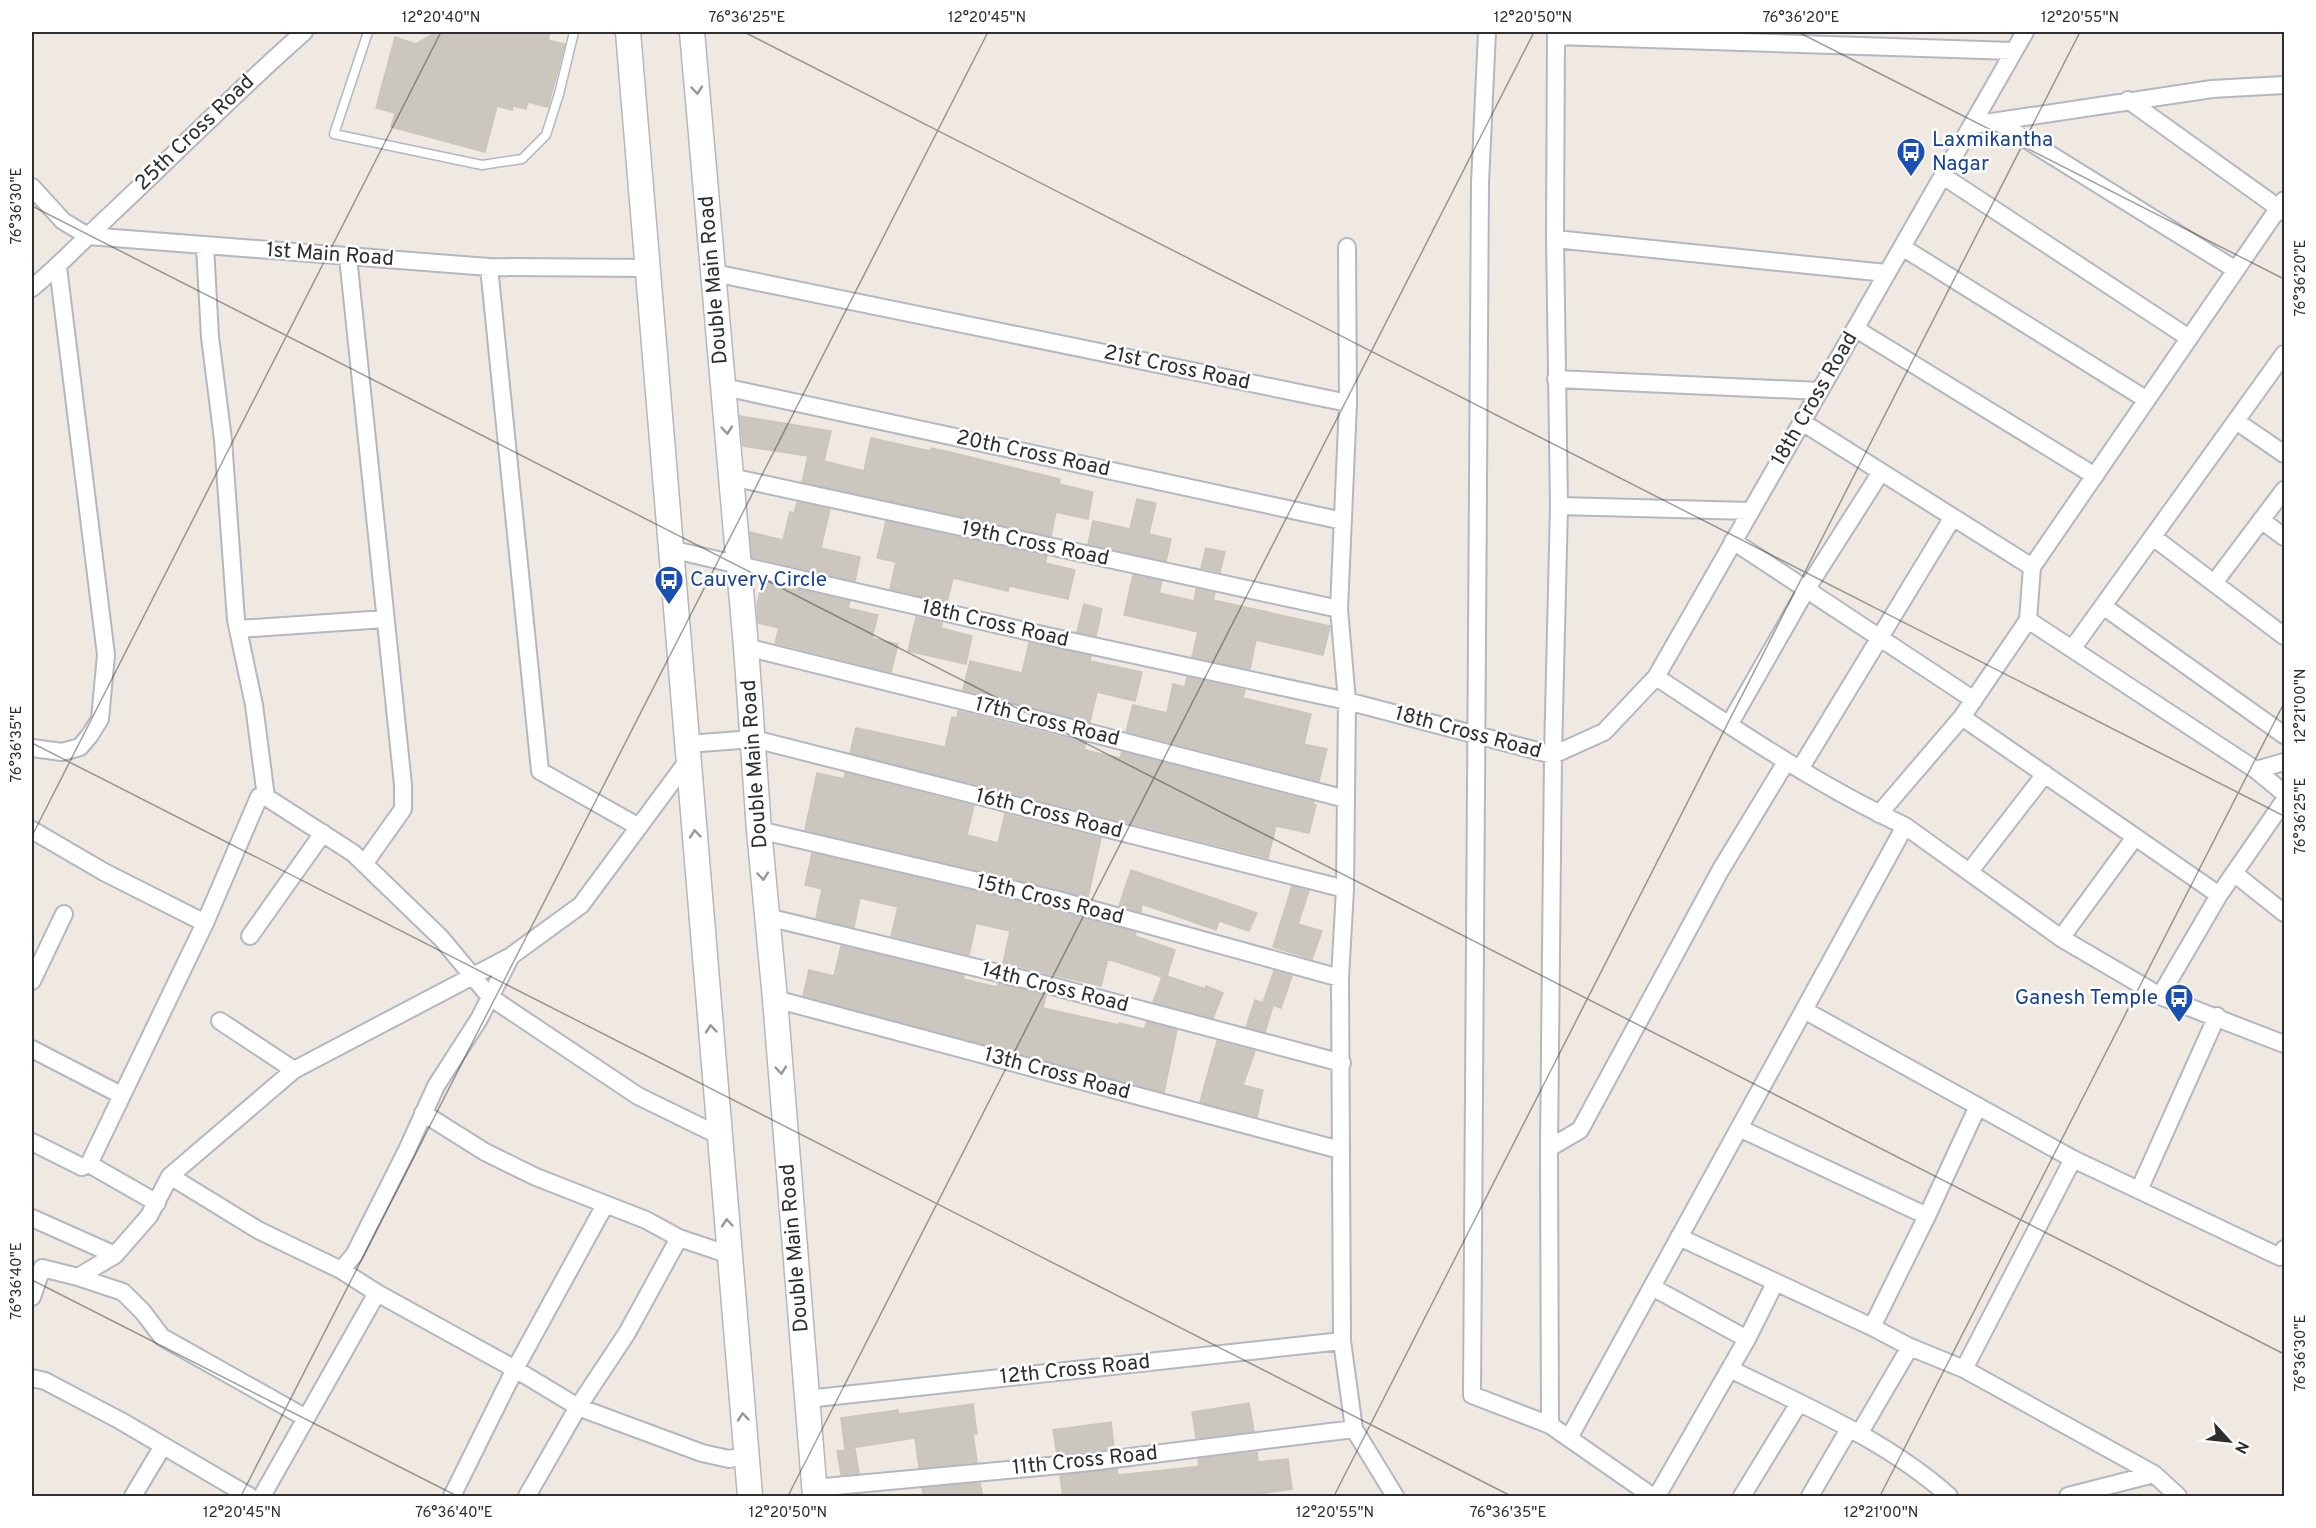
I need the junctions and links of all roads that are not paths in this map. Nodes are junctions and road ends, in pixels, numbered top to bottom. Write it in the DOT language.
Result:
graph roads {
  1 [pos="304,32"];
  2 [pos="368,32"];
  3 [pos="574,32"];
  4 [pos="628,32"];
  5 [pos="692,32"];
  6 [pos="1487,32"];
  7 [pos="2025,32"];
  8 [pos="1556,34"];
  9 [pos="2013,51"];
  10 [pos="2284,85"];
  11 [pos="2128,100"];
  12 [pos="1998,122"];
  13 [pos="1972,125"];
  14 [pos="1943,176"];
  15 [pos="32,187"];
  16 [pos="2283,207"];
  17 [pos="88,236"];
  18 [pos="1555,239"];
  19 [pos="206,246"];
  20 [pos="1347,247"];
  21 [pos="1902,247"];
  22 [pos="348,257"];
  23 [pos="58,267"];
  24 [pos="489,267"];
  25 [pos="648,268"];
  26 [pos="2236,270"];
  27 [pos="714,273"];
  28 [pos="1886,273"];
  29 [pos="32,288"];
  30 [pos="1856,329"];
  31 [pos="2189,338"];
  32 [pos="2284,354"];
  33 [pos="1556,379"];
  34 [pos="724,387"];
  35 [pos="1820,391"];
  36 [pos="2147,400"];
  37 [pos="1348,403"];
  38 [pos="2236,421"];
  39 [pos="1802,422"];
  40 [pos="2284,454"];
  41 [pos="1881,472"];
  42 [pos="2095,476"];
  43 [pos="731,477"];
  44 [pos="2284,489"];
  45 [pos="1559,506"];
  46 [pos="1751,511"];
  47 [pos="1953,517"];
  48 [pos="2261,520"];
  49 [pos="1343,521"];
  50 [pos="2153,537"];
  51 [pos="2284,537"];
  52 [pos="1733,541"];
  53 [pos="670,549"];
  54 [pos="738,565"];
  55 [pos="2032,567"];
  56 [pos="2214,583"];
  57 [pos="1806,590"];
  58 [pos="2103,606"];
  59 [pos="1339,609"];
  60 [pos="386,619"];
  61 [pos="2028,620"];
  62 [pos="238,629"];
  63 [pos="2284,636"];
  64 [pos="1878,638"];
  65 [pos="746,648"];
  66 [pos="2072,649"];
  67 [pos="1656,677"];
  68 [pos="1974,700"];
  69 [pos="1347,701"];
  70 [pos="1962,717"];
  71 [pos="1729,724"];
  72 [pos="1476,734"];
  73 [pos="2284,735"];
  74 [pos="754,738"];
  75 [pos="32,748"];
  76 [pos="688,752"];
  77 [pos="1553,755"];
  78 [pos="2284,762"];
  79 [pos="1793,766"];
  80 [pos="2256,770"];
  81 [pos="2045,774"];
  82 [pos="2284,793"];
  83 [pos="266,797"];
  84 [pos="1346,799"];
  85 [pos="2284,801"];
  86 [pos="1879,814"];
  87 [pos="1905,826"];
  88 [pos="639,827"];
  89 [pos="32,830"];
  90 [pos="759,830"];
  91 [pos="323,833"];
  92 [pos="2135,837"];
  93 [pos="364,864"];
  94 [pos="1970,871"];
  95 [pos="2235,874"];
  96 [pos="1345,888"];
  97 [pos="2219,895"];
  98 [pos="2284,914"];
  99 [pos="64,915"];
  100 [pos="767,917"];
  101 [pos="205,922"];
  102 [pos="250,936"];
  103 [pos="2061,938"];
  104 [pos="511,956"];
  105 [pos="473,975"];
  106 [pos="1340,978"];
  107 [pos="32,981"];
  108 [pos="2160,996"];
  109 [pos="490,997"];
  110 [pos="775,999"];
  111 [pos="1804,1010"];
  112 [pos="2217,1016"];
  113 [pos="220,1021"];
  114 [pos="2284,1044"];
  115 [pos="32,1049"];
  116 [pos="1342,1063"];
  117 [pos="294,1070"];
  118 [pos="121,1095"];
  119 [pos="1978,1106"];
  120 [pos="423,1113"];
  121 [pos="1739,1128"];
  122 [pos="720,1136"];
  123 [pos="32,1142"];
  124 [pos="1549,1148"];
  125 [pos="1340,1150"];
  126 [pos="2073,1159"];
  127 [pos="88,1164"];
  128 [pos="170,1176"];
  129 [pos="2139,1190"];
  130 [pos="157,1203"];
  131 [pos="605,1205"];
  132 [pos="1927,1216"];
  133 [pos="32,1218"];
  134 [pos="1679,1237"];
  135 [pos="680,1238"];
  136 [pos="2284,1248"];
  137 [pos="115,1254"];
  138 [pos="730,1255"];
  139 [pos="341,1269"];
  140 [pos="78,1277"];
  141 [pos="1775,1283"];
  142 [pos="1652,1287"];
  143 [pos="377,1293"];
  144 [pos="32,1297"];
  145 [pos="1872,1327"];
  146 [pos="1747,1339"];
  147 [pos="1342,1341"];
  148 [pos="1910,1347"];
  149 [pos="515,1369"];
  150 [pos="1730,1369"];
  151 [pos="1964,1369"];
  152 [pos="32,1378"];
  153 [pos="807,1399"];
  154 [pos="1799,1404"];
  155 [pos="578,1407"];
  156 [pos="306,1418"];
  157 [pos="1550,1425"];
  158 [pos="1354,1429"];
  159 [pos="1854,1432"];
  160 [pos="1569,1438"];
  161 [pos="163,1446"];
  162 [pos="746,1456"];
  163 [pos="2154,1474"];
  164 [pos="815,1492"];
  165 [pos="1749,1495"];
  166 [pos="133,1497"];
  167 [pos="249,1497"];
  168 [pos="262,1497"];
  169 [pos="452,1497"];
  170 [pos="527,1497"];
  171 [pos="750,1497"];
  172 [pos="1395,1497"];
  173 [pos="1652,1497"];
  174 [pos="1657,1497"];
  175 [pos="1810,1497"];
  176 [pos="1949,1497"];
  177 [pos="2068,1497"];
  178 [pos="2178,1497"];
  1 -- 17 [label="street, 25th Cross Road"];
  2 -- 3 [label="lane"];
  4 -- 25 [label="street"];
  5 -- 27 [label="street, Double Main Road, one-way"];
  6 -- 72 [label="street"];
  7 -- 9 [label="street, 18th Cross Road"];
  8 -- 9 [label="street"];
  8 -- 18 [label="street"];
  9 -- 13 [label="street, 18th Cross Road"];
  10 -- 11 [label="street"];
  11 -- 12 [label="street"];
  11 -- 16 [label="street"];
  12 -- 13 [label="street"];
  12 -- 26 [label="street"];
  13 -- 14 [label="street, 18th Cross Road"];
  14 -- 21 [label="street, 18th Cross Road"];
  14 -- 31 [label="street"];
  15 -- 17 [label="street, 1st Main Road"];
  16 -- 26 [label="street"];
  17 -- 19 [label="street, 1st Main Road"];
  17 -- 23 [label="street, 25th Cross Road"];
  18 -- 28 [label="street"];
  18 -- 33 [label="street"];
  19 -- 22 [label="street, 1st Main Road"];
  19 -- 62 [label="street"];
  20 -- 37 [label="street"];
  21 -- 28 [label="street, 18th Cross Road"];
  21 -- 36 [label="street"];
  22 -- 24 [label="street, 1st Main Road"];
  22 -- 60 [label="street"];
  23 -- 29 [label="street, 25th Cross Road"];
  23 -- 75 [label="street"];
  24 -- 25 [label="street, 1st Main Road"];
  24 -- 88 [label="street"];
  25 -- 53 [label="street"];
  26 -- 31 [label="street"];
  27 -- 34 [label="street, Double Main Road"];
  27 -- 37 [label="street, 21st Cross Road"];
  28 -- 30 [label="street, 18th Cross Road"];
  30 -- 35 [label="street, 18th Cross Road"];
  30 -- 42 [label="street"];
  31 -- 36 [label="street"];
  32 -- 38 [label="street"];
  33 -- 35 [label="street"];
  33 -- 45 [label="street"];
  34 -- 43 [label="street, Double Main Road, one-way"];
  34 -- 49 [label="street, 20th Cross Road"];
  35 -- 39 [label="street, 18th Cross Road"];
  36 -- 42 [label="street"];
  37 -- 49 [label="street"];
  38 -- 40 [label="street"];
  38 -- 50 [label="street"];
  39 -- 41 [label="street"];
  39 -- 46 [label="street, 18th Cross Road"];
  41 -- 47 [label="street"];
  41 -- 57 [label="street"];
  42 -- 55 [label="street"];
  43 -- 54 [label="street, Double Main Road"];
  43 -- 59 [label="street, 19th Cross Road"];
  44 -- 48 [label="street"];
  45 -- 46 [label="street"];
  45 -- 77 [label="street"];
  46 -- 52 [label="street, 18th Cross Road"];
  47 -- 55 [label="street"];
  47 -- 64 [label="street"];
  48 -- 51 [label="street"];
  48 -- 56 [label="street"];
  49 -- 59 [label="street"];
  50 -- 56 [label="street"];
  50 -- 58 [label="street"];
  52 -- 57 [label="street"];
  52 -- 67 [label="street, 18th Cross Road"];
  53 -- 54 [label="street, 18th Cross Road"];
  53 -- 76 [label="street"];
  54 -- 65 [label="street, Double Main Road"];
  54 -- 69 [label="street, 18th Cross Road"];
  55 -- 61 [label="street"];
  56 -- 63 [label="street"];
  57 -- 64 [label="street"];
  57 -- 71 [label="street"];
  58 -- 66 [label="street"];
  58 -- 73 [label="street"];
  59 -- 69 [label="street"];
  60 -- 62 [label="street"];
  60 -- 93 [label="street"];
  61 -- 66 [label="street"];
  61 -- 68 [label="street"];
  62 -- 83 [label="street"];
  64 -- 68 [label="street"];
  64 -- 79 [label="street"];
  65 -- 74 [label="street, Double Main Road"];
  65 -- 84 [label="street, 17th Cross Road"];
  66 -- 80 [label="street"];
  67 -- 71 [label="street"];
  67 -- 77 [label="street, 18th Cross Road"];
  68 -- 70 [label="street"];
  69 -- 72 [label="street, 18th Cross Road"];
  69 -- 84 [label="street"];
  70 -- 81 [label="street"];
  70 -- 86 [label="street"];
  71 -- 79 [label="street"];
  72 -- 77 [label="street, 18th Cross Road"];
  72 -- 157 [label="street"];
  74 -- 76 [label="street, 16th Cross Road"];
  74 -- 90 [label="street, Double Main Road"];
  74 -- 96 [label="street, 16th Cross Road"];
  76 -- 88 [label="street"];
  122 -- 76 [label="street, one-way"];
  77 -- 124 [label="street"];
  78 -- 80 [label="street"];
  79 -- 86 [label="street"];
  79 -- 124 [label="street"];
  80 -- 82 [label="street"];
  81 -- 92 [label="street"];
  81 -- 94 [label="street"];
  83 -- 91 [label="street"];
  83 -- 101 [label="street"];
  84 -- 96 [label="street"];
  85 -- 95 [label="street"];
  86 -- 87 [label="street"];
  87 -- 94 [label="street"];
  87 -- 111 [label="street"];
  88 -- 104 [label="street"];
  89 -- 101 [label="street"];
  90 -- 100 [label="street, Double Main Road, one-way"];
  90 -- 106 [label="street, 15th Cross Road"];
  91 -- 93 [label="street"];
  91 -- 102 [label="street"];
  92 -- 97 [label="street"];
  92 -- 103 [label="street"];
  93 -- 105 [label="street"];
  94 -- 103 [label="street"];
  95 -- 97 [label="street"];
  95 -- 98 [label="street"];
  96 -- 106 [label="street"];
  97 -- 108 [label="street"];
  99 -- 107 [label="street"];
  100 -- 110 [label="street, Double Main Road"];
  100 -- 116 [label="street, 14th Cross Road"];
  101 -- 118 [label="street"];
  103 -- 108 [label="street"];
  104 -- 105 [label="street"];
  104 -- 109 [label="street"];
  105 -- 109 [label="street"];
  105 -- 117 [label="street"];
  106 -- 116 [label="street"];
  108 -- 112 [label="street"];
  109 -- 120 [label="street"];
  109 -- 122 [label="street"];
  110 -- 125 [label="street, 13th Cross Road"];
  110 -- 153 [label="street, Double Main Road, one-way"];
  111 -- 119 [label="street"];
  111 -- 121 [label="street"];
  112 -- 114 [label="street"];
  112 -- 129 [label="street"];
  113 -- 117 [label="street"];
  115 -- 118 [label="street"];
  116 -- 125 [label="street"];
  117 -- 128 [label="street"];
  118 -- 127 [label="street"];
  119 -- 126 [label="street"];
  119 -- 132 [label="street"];
  120 -- 131 [label="street"];
  120 -- 139 [label="street"];
  121 -- 132 [label="street"];
  121 -- 134 [label="street"];
  138 -- 122 [label="street, one-way"];
  123 -- 127 [label="street"];
  124 -- 157 [label="street"];
  125 -- 147 [label="street"];
  126 -- 129 [label="street"];
  126 -- 151 [label="street"];
  127 -- 130 [label="street"];
  128 -- 130 [label="street"];
  128 -- 139 [label="street"];
  129 -- 136 [label="street"];
  130 -- 137 [label="street"];
  131 -- 135 [label="street"];
  131 -- 149 [label="street"];
  132 -- 145 [label="street"];
  133 -- 137 [label="street"];
  134 -- 141 [label="street"];
  134 -- 142 [label="street"];
  135 -- 138 [label="street"];
  135 -- 155 [label="street"];
  137 -- 140 [label="street"];
  162 -- 138 [label="street, one-way"];
  139 -- 143 [label="street"];
  140 -- 144 [label="street"];
  140 -- 156 [label="street"];
  141 -- 145 [label="street"];
  141 -- 146 [label="street"];
  142 -- 146 [label="street"];
  142 -- 160 [label="street"];
  143 -- 149 [label="street"];
  143 -- 156 [label="street"];
  145 -- 148 [label="street"];
  146 -- 150 [label="street"];
  147 -- 153 [label="street, 12th Cross Road"];
  147 -- 158 [label="street"];
  148 -- 151 [label="street"];
  148 -- 159 [label="street"];
  149 -- 155 [label="street"];
  149 -- 169 [label="street"];
  150 -- 154 [label="street"];
  150 -- 174 [label="street"];
  151 -- 163 [label="street"];
  152 -- 161 [label="street"];
  153 -- 164 [label="street, Double Main Road"];
  154 -- 159 [label="street"];
  154 -- 165 [label="street"];
  155 -- 162 [label="street"];
  155 -- 170 [label="street"];
  156 -- 168 [label="street"];
  157 -- 160 [label="street"];
  158 -- 164 [label="street, 11th Cross Road"];
  158 -- 172 [label="street"];
  159 -- 175 [label="street"];
  159 -- 176 [label="street"];
  160 -- 173 [label="street"];
  161 -- 166 [label="street"];
  161 -- 167 [label="street"];
  162 -- 171 [label="street"];
  163 -- 177 [label="street"];
  163 -- 178 [label="street"];
}
